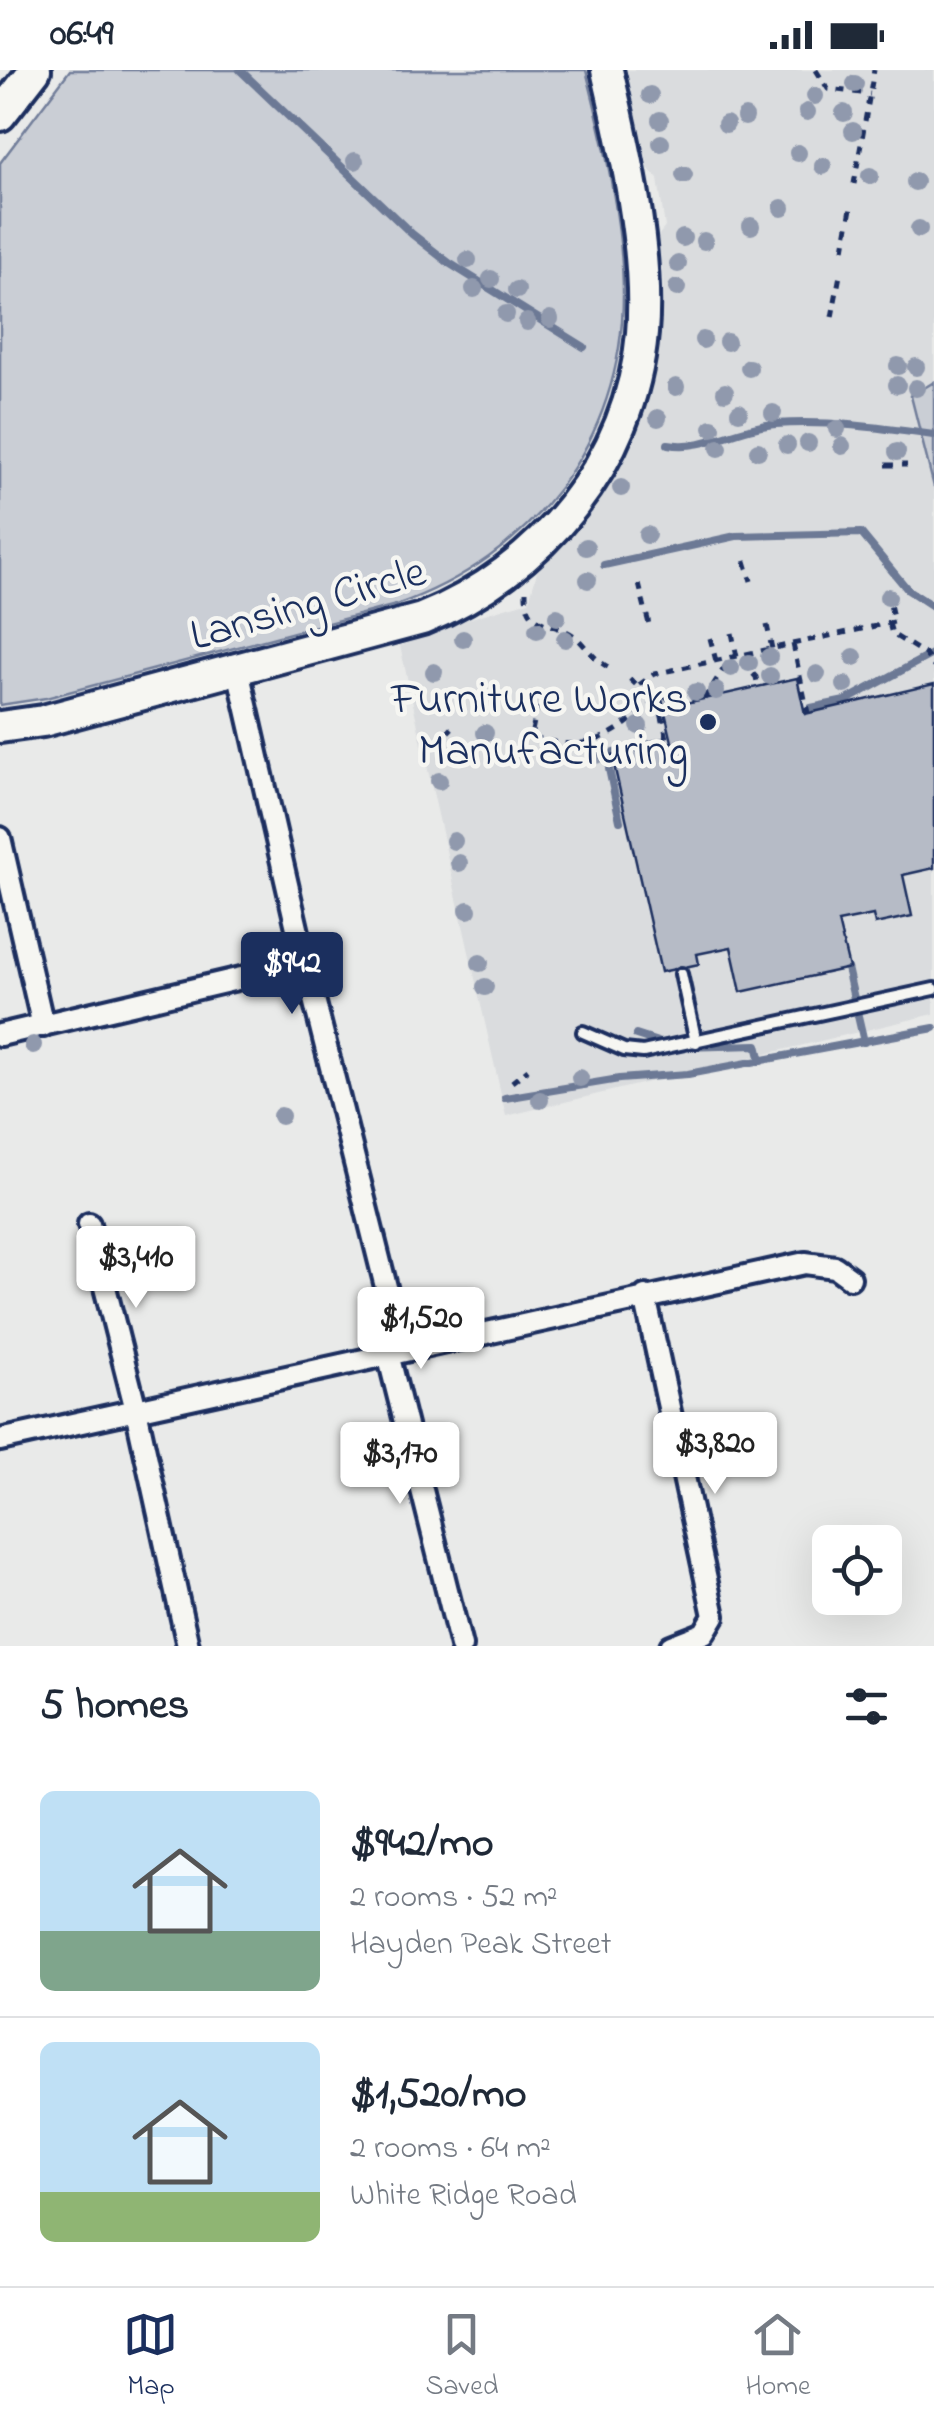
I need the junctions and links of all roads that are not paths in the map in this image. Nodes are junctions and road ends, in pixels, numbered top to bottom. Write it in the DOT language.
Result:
graph roads {
  1 [pos="34,70"];
  2 [pos="607,70"];
  3 [pos="0,115"];
  4 [pos="238,670"];
  5 [pos="0,727"];
  6 [pos="0,838"];
  7 [pos="304,963"];
  8 [pos="680,974"];
  9 [pos="934,989"];
  10 [pos="43,1026"];
  11 [pos="583,1032"];
  12 [pos="0,1035"];
  13 [pos="696,1042"];
  14 [pos="89,1224"];
  15 [pos="850,1278"];
  16 [pos="645,1296"];
  17 [pos="395,1352"];
  18 [pos="136,1410"];
  19 [pos="0,1440"];
  20 [pos="188,1646"];
  21 [pos="461,1646"];
  22 [pos="671,1646"];
  1 -- 3 [label="street"];
  2 -- 4 [label="street, Lansing Circle"];
  4 -- 5 [label="street, Lansing Circle"];
  4 -- 7 [label="street"];
  6 -- 10 [label="street"];
  7 -- 10 [label="street"];
  7 -- 17 [label="street"];
  8 -- 13 [label="lane"];
  9 -- 13 [label="lane"];
  10 -- 12 [label="street"];
  11 -- 13 [label="lane"];
  14 -- 18 [label="street"];
  15 -- 16 [label="street"];
  16 -- 17 [label="street"];
  16 -- 22 [label="street"];
  17 -- 18 [label="street"];
  17 -- 21 [label="street"];
  18 -- 19 [label="street"];
  18 -- 20 [label="street"];
}
